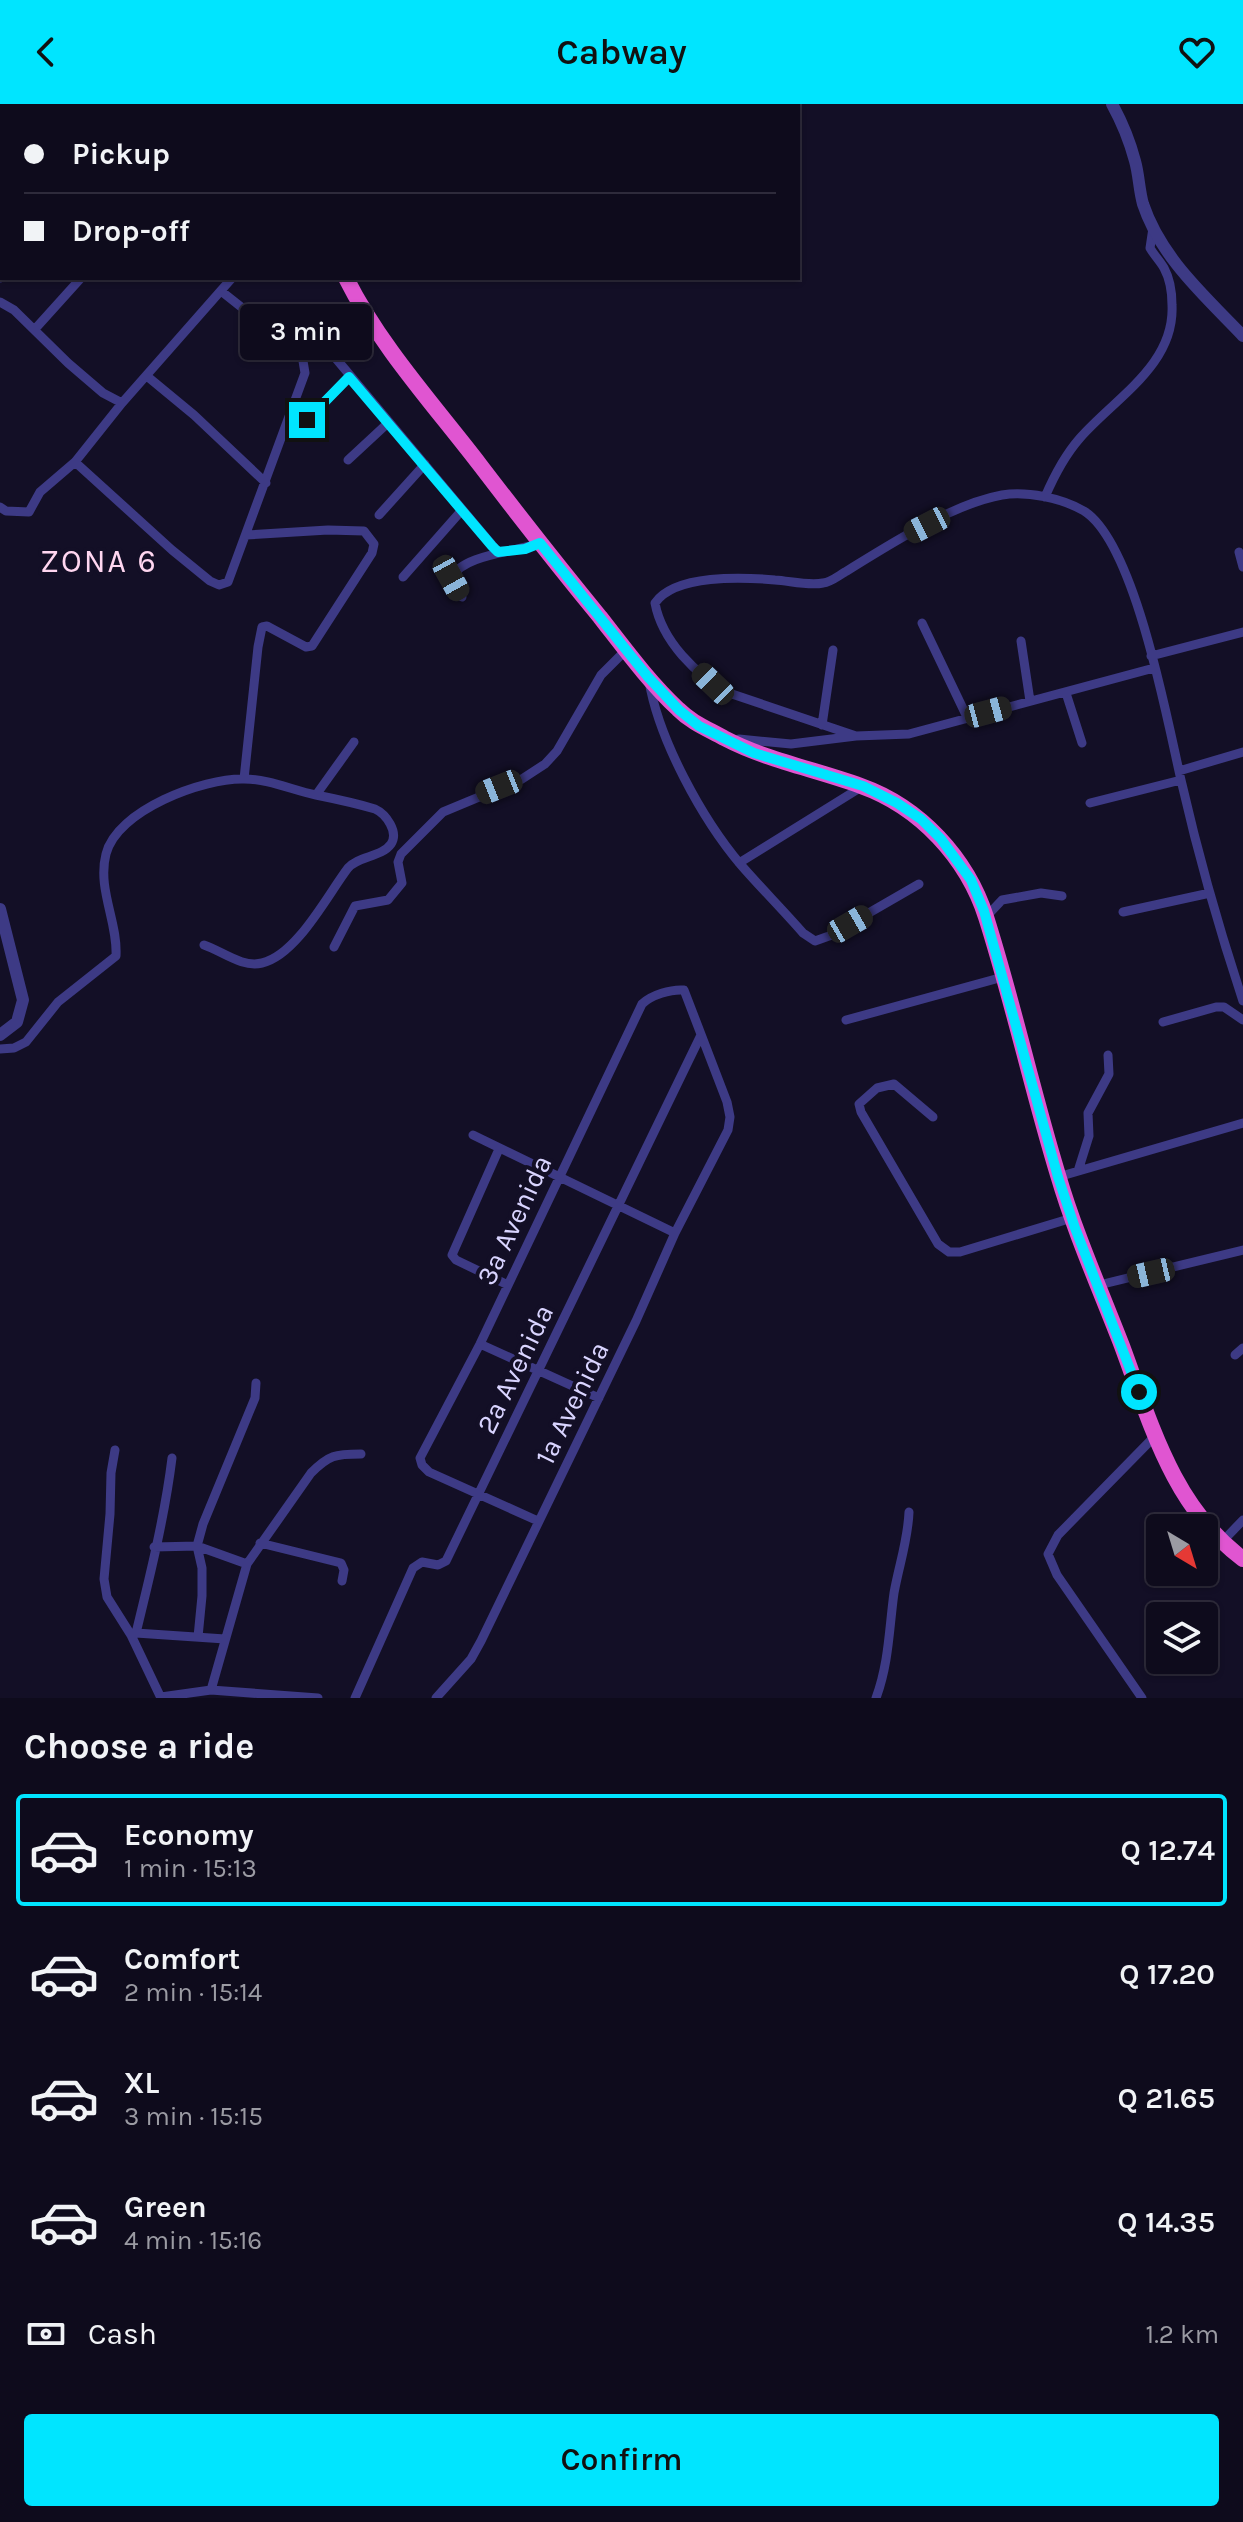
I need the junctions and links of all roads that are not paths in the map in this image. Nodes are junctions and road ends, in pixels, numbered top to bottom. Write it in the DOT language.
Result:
graph roads {
  1 [pos="1112,104"];
  2 [pos="1153,228"];
  3 [pos="79,280"];
  4 [pos="230,280"];
  5 [pos="347,280"];
  6 [pos="221,291"];
  7 [pos="0,302"];
  8 [pos="35,329"];
  9 [pos="1243,336"];
  10 [pos="333,355"];
  11 [pos="148,377"];
  12 [pos="349,377"];
  13 [pos="122,403"];
  14 [pos="307,420"];
  15 [pos="389,422"];
  16 [pos="348,460"];
  17 [pos="75,462"];
  18 [pos="425,464"];
  19 [pos="266,483"];
  20 [pos="1045,497"];
  21 [pos="0,507"];
  22 [pos="462,510"];
  23 [pos="379,515"];
  24 [pos="246,535"];
  25 [pos="540,543"];
  26 [pos="498,552"];
  27 [pos="1239,552"];
  28 [pos="1243,567"];
  29 [pos="403,577"];
  30 [pos="462,597"];
  31 [pos="922,623"];
  32 [pos="1243,632"];
  33 [pos="1021,641"];
  34 [pos="626,650"];
  35 [pos="833,650"];
  36 [pos="1151,656"];
  37 [pos="1154,668"];
  38 [pos="648,677"];
  39 [pos="1066,693"];
  40 [pos="1030,701"];
  41 [pos="967,717"];
  42 [pos="822,725"];
  43 [pos="717,734"];
  44 [pos="856,736"];
  45 [pos="354,742"];
  46 [pos="1082,743"];
  47 [pos="1243,752"];
  48 [pos="1180,776"];
  49 [pos="244,779"];
  50 [pos="863,786"];
  51 [pos="316,795"];
  52 [pos="1090,803"];
  53 [pos="739,863"];
  54 [pos="919,884"];
  55 [pos="1210,893"];
  56 [pos="1062,896"];
  57 [pos="0,909"];
  58 [pos="1123,912"];
  59 [pos="986,917"];
  60 [pos="204,945"];
  61 [pos="334,947"];
  62 [pos="1239,974"];
  63 [pos="1003,977"];
  64 [pos="1243,1001"];
  65 [pos="846,1020"];
  66 [pos="1243,1020"];
  67 [pos="1163,1022"];
  68 [pos="0,1035"];
  69 [pos="701,1035"];
  70 [pos="0,1049"];
  71 [pos="1108,1055"];
  72 [pos="933,1117"];
  73 [pos="1243,1123"];
  74 [pos="473,1135"];
  75 [pos="499,1149"];
  76 [pos="1078,1171"];
  77 [pos="1058,1177"];
  78 [pos="559,1178"];
  79 [pos="618,1204"];
  80 [pos="1072,1218"];
  81 [pos="675,1233"];
  82 [pos="1243,1250"];
  83 [pos="508,1285"];
  84 [pos="1099,1285"];
  85 [pos="480,1344"];
  86 [pos="540,1370"];
  87 [pos="256,1383"];
  88 [pos="599,1398"];
  89 [pos="1156,1435"];
  90 [pos="115,1450"];
  91 [pos="361,1454"];
  92 [pos="172,1458"];
  93 [pos="478,1495"];
  94 [pos="909,1512"];
  95 [pos="1243,1520"];
  96 [pos="538,1521"];
  97 [pos="260,1543"];
  98 [pos="1221,1543"];
  99 [pos="197,1546"];
  100 [pos="154,1547"];
  101 [pos="1243,1559"];
  102 [pos="247,1564"];
  103 [pos="342,1581"];
  104 [pos="134,1634"];
  105 [pos="198,1637"];
  106 [pos="225,1639"];
  107 [pos="211,1690"];
  108 [pos="161,1697"];
  109 [pos="318,1698"];
  110 [pos="355,1698"];
  111 [pos="436,1698"];
  112 [pos="876,1698"];
  113 [pos="1142,1698"];
  1 -- 2 [label="street"];
  2 -- 9 [label="street"];
  2 -- 20 [label="street"];
  3 -- 8 [label="street"];
  4 -- 6 [label="street"];
  5 -- 25 [label="highway"];
  6 -- 11 [label="street"];
  6 -- 19 [label="street"];
  7 -- 8 [label="street"];
  8 -- 13 [label="street"];
  10 -- 12 [label="street"];
  11 -- 13 [label="street"];
  11 -- 19 [label="street"];
  12 -- 14 [label="street"];
  12 -- 15 [label="street"];
  13 -- 17 [label="street"];
  15 -- 16 [label="street"];
  15 -- 18 [label="street"];
  17 -- 21 [label="street"];
  17 -- 24 [label="street"];
  18 -- 22 [label="street"];
  18 -- 23 [label="street"];
  19 -- 24 [label="street"];
  20 -- 36 [label="street"];
  20 -- 42 [label="street"];
  22 -- 26 [label="street"];
  22 -- 29 [label="street"];
  24 -- 49 [label="street"];
  25 -- 26 [label="street"];
  25 -- 34 [label="highway"];
  26 -- 30 [label="street"];
  27 -- 28 [label="street"];
  31 -- 41 [label="street"];
  32 -- 36 [label="street"];
  33 -- 40 [label="street"];
  34 -- 38 [label="highway"];
  34 -- 61 [label="street"];
  35 -- 42 [label="street"];
  36 -- 37 [label="street"];
  37 -- 39 [label="street"];
  37 -- 48 [label="street"];
  38 -- 43 [label="highway"];
  38 -- 53 [label="street"];
  39 -- 40 [label="street"];
  39 -- 46 [label="street"];
  40 -- 41 [label="street"];
  41 -- 44 [label="street"];
  42 -- 44 [label="street"];
  43 -- 44 [label="street"];
  43 -- 50 [label="highway"];
  45 -- 51 [label="street"];
  47 -- 48 [label="street"];
  48 -- 52 [label="street"];
  48 -- 55 [label="street"];
  49 -- 51 [label="street"];
  49 -- 70 [label="street"];
  50 -- 53 [label="street"];
  50 -- 59 [label="highway"];
  51 -- 60 [label="street"];
  53 -- 54 [label="street"];
  55 -- 58 [label="street"];
  55 -- 62 [label="street"];
  56 -- 59 [label="street"];
  57 -- 68 [label="street"];
  59 -- 63 [label="highway"];
  62 -- 64 [label="street"];
  63 -- 65 [label="street"];
  63 -- 77 [label="highway"];
  66 -- 67 [label="street"];
  69 -- 78 [label="street, 3a Avenida"];
  69 -- 79 [label="street, 2a Avenida"];
  69 -- 81 [label="street, 1a Avenida"];
  71 -- 76 [label="street"];
  72 -- 80 [label="street"];
  73 -- 76 [label="street"];
  74 -- 75 [label="street"];
  75 -- 78 [label="street"];
  75 -- 83 [label="street"];
  76 -- 77 [label="street"];
  77 -- 80 [label="highway"];
  78 -- 79 [label="street"];
  78 -- 83 [label="street, 3a Avenida"];
  79 -- 81 [label="street"];
  79 -- 86 [label="street, 2a Avenida"];
  80 -- 84 [label="highway"];
  81 -- 88 [label="street, 1a Avenida"];
  82 -- 84 [label="street"];
  83 -- 85 [label="street, 3a Avenida"];
  84 -- 89 [label="highway"];
  85 -- 86 [label="street"];
  85 -- 93 [label="street, 3a Avenida"];
  86 -- 88 [label="street"];
  86 -- 93 [label="street, 2a Avenida"];
  87 -- 99 [label="street"];
  88 -- 96 [label="street, 1a Avenida"];
  89 -- 98 [label="highway"];
  89 -- 113 [label="street"];
  90 -- 104 [label="street"];
  91 -- 97 [label="street"];
  92 -- 100 [label="street"];
  93 -- 96 [label="street"];
  93 -- 110 [label="street, 2a Avenida"];
  94 -- 112 [label="street"];
  95 -- 98 [label="street"];
  96 -- 111 [label="street, 1a Avenida"];
  97 -- 102 [label="street"];
  97 -- 103 [label="street"];
  98 -- 101 [label="highway"];
  99 -- 100 [label="street"];
  99 -- 102 [label="street"];
  99 -- 105 [label="street"];
  100 -- 104 [label="street"];
  102 -- 106 [label="street"];
  104 -- 105 [label="street"];
  104 -- 108 [label="street"];
  105 -- 106 [label="street"];
  106 -- 107 [label="street"];
  107 -- 108 [label="street"];
  107 -- 109 [label="street"];
}
